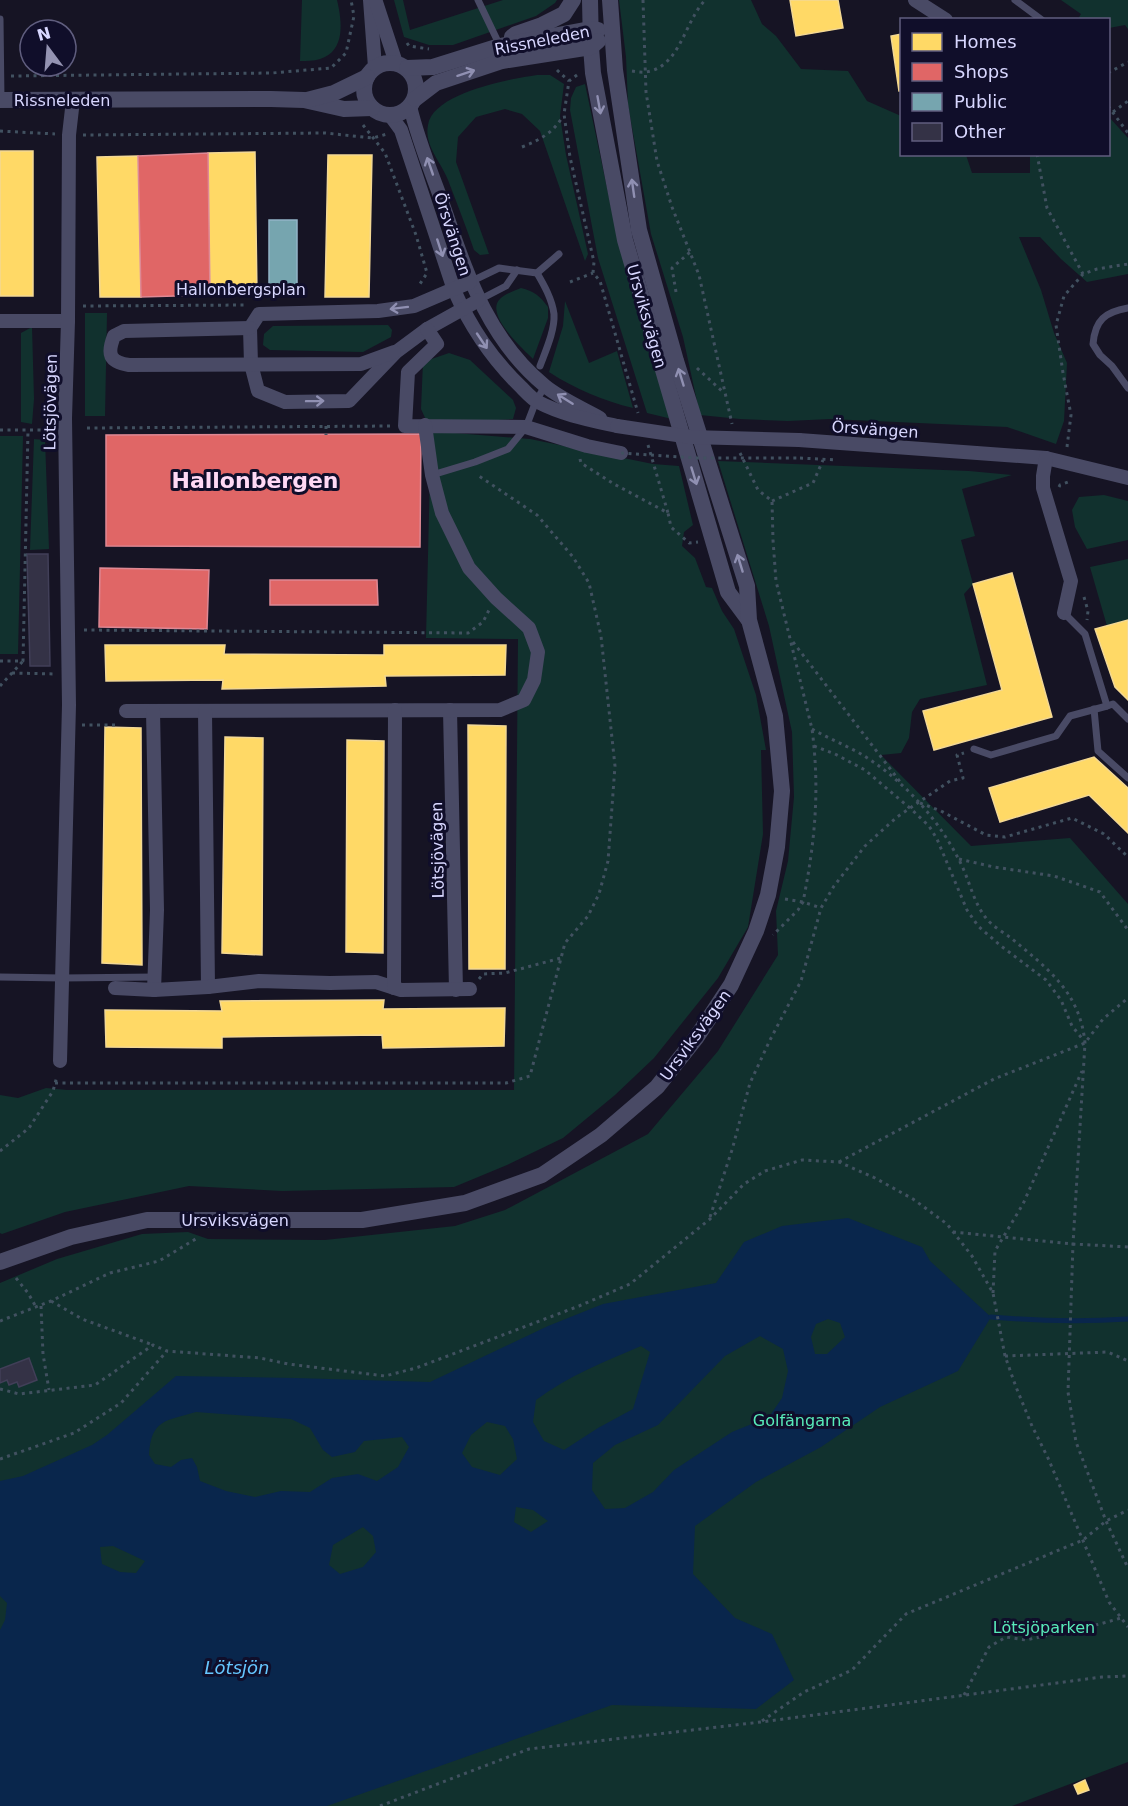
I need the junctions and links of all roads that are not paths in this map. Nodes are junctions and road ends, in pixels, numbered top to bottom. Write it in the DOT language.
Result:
graph roads {
  1 [pos="370,0"];
  2 [pos="375,0"];
  3 [pos="478,0"];
  4 [pos="573,0"];
  5 [pos="590,0"];
  6 [pos="610,0"];
  7 [pos="915,0"];
  8 [pos="1015,0"];
  9 [pos="943,18"];
  10 [pos="1039,18"];
  11 [pos="0,19"];
  12 [pos="590,28"];
  13 [pos="611,32"];
  14 [pos="500,46"];
  15 [pos="591,47"];
  16 [pos="402,65"];
  17 [pos="371,72"];
  18 [pos="1,76"];
  19 [pos="1,100"];
  20 [pos="72,100"];
  21 [pos="304,100"];
  22 [pos="412,102"];
  23 [pos="372,108"];
  24 [pos="390,115"];
  25 [pos="559,254"];
  26 [pos="517,270"];
  27 [pos="537,273"];
  28 [pos="470,282"];
  29 [pos="454,290"];
  30 [pos="479,300"];
  31 [pos="1128,308"];
  32 [pos="462,309"];
  33 [pos="0,321"];
  34 [pos="68,321"];
  35 [pos="250,328"];
  36 [pos="427,329"];
  37 [pos="396,352"];
  38 [pos="251,364"];
  39 [pos="540,366"];
  40 [pos="546,386"];
  41 [pos="1128,388"];
  42 [pos="536,401"];
  43 [pos="425,425"];
  44 [pos="617,426"];
  45 [pos="526,427"];
  46 [pos="621,453"];
  47 [pos="1046,458"];
  48 [pos="432,475"];
  49 [pos="1128,478"];
  50 [pos="1064,613"];
  51 [pos="749,620"];
  52 [pos="1107,706"];
  53 [pos="1094,709"];
  54 [pos="395,710"];
  55 [pos="450,710"];
  56 [pos="153,711"];
  57 [pos="205,711"];
  58 [pos="126,718"];
  59 [pos="1128,719"];
  60 [pos="974,749"];
  61 [pos="1128,778"];
  62 [pos="0,977"];
  63 [pos="62,978"];
  64 [pos="155,983"];
  65 [pos="208,987"];
  66 [pos="115,988"];
  67 [pos="394,988"];
  68 [pos="60,1062"];
  69 [pos="0,1262"];
  1 -- 17 [label="street"];
  2 -- 16 [label="street"];
  3 -- 14 [label="lane"];
  4 -- 14 [label="street"];
  5 -- 12 [label="street, Ursviksvägen"];
  6 -- 13 [label="street, Ursviksvägen"];
  7 -- 9 [label="street"];
  8 -- 10 [label="lane"];
  11 -- 18 [label="lane"];
  12 -- 13 [label="street, Rissneleden"];
  12 -- 14 [label="street, Rissneleden"];
  12 -- 15 [label="street, Ursviksvägen"];
  13 -- 15 [label="street, Rissneleden"];
  51 -- 13 [label="street, Ursviksvägen, one-way"];
  14 -- 16 [label="street, Rissneleden"];
  22 -- 15 [label="street, Rissneleden, one-way"];
  15 -- 51 [label="street, Ursviksvägen, one-way"];
  16 -- 17 [label="street"];
  16 -- 22 [label="street"];
  17 -- 21 [label="street, Rissneleden"];
  17 -- 23 [label="street"];
  18 -- 19 [label="lane"];
  19 -- 20 [label="street, Rissneleden"];
  20 -- 21 [label="street, Rissneleden"];
  20 -- 34 [label="street, Lötsjövägen"];
  21 -- 23 [label="street, Rissneleden"];
  22 -- 24 [label="street"];
  28 -- 22 [label="street, Örsvängen, one-way"];
  23 -- 24 [label="street"];
  24 -- 29 [label="street, Örsvängen, one-way"];
  25 -- 27 [label="lane"];
  26 -- 27 [label="lane"];
  26 -- 28 [label="lane"];
  26 -- 30 [label="lane"];
  27 -- 39 [label="lane"];
  28 -- 29 [label="street, Hallonbergsplan"];
  28 -- 30 [label="street, Örsvängen"];
  29 -- 32 [label="street, Örsvängen"];
  29 -- 35 [label="street, Hallonbergsplan, one-way"];
  30 -- 32 [label="street"];
  30 -- 40 [label="street, Örsvängen"];
  31 -- 41 [label="lane"];
  32 -- 36 [label="street"];
  32 -- 42 [label="street, Örsvängen, one-way"];
  33 -- 34 [label="street"];
  34 -- 63 [label="street, Lötsjövägen"];
  35 -- 38 [label="street"];
  35 -- 38 [label="street"];
  36 -- 37 [label="street"];
  36 -- 43 [label="street"];
  37 -- 38 [label="street"];
  38 -- 37 [label="street, one-way"];
  40 -- 42 [label="lane"];
  44 -- 40 [label="street, Örsvängen, one-way"];
  42 -- 44 [label="street, Örsvängen"];
  42 -- 45 [label="lane"];
  43 -- 45 [label="street"];
  43 -- 48 [label="street"];
  44 -- 47 [label="street, Örsvängen, bridge"];
  45 -- 46 [label="street"];
  45 -- 48 [label="lane"];
  47 -- 49 [label="street, Örsvängen"];
  47 -- 50 [label="street"];
  48 -- 55 [label="street"];
  50 -- 52 [label="lane"];
  51 -- 69 [label="street, Ursviksvägen"];
  52 -- 53 [label="lane"];
  52 -- 59 [label="lane"];
  53 -- 60 [label="lane"];
  53 -- 61 [label="lane"];
  54 -- 55 [label="street"];
  54 -- 57 [label="street"];
  54 -- 67 [label="street"];
  55 -- 67 [label="street, Lötsjövägen"];
  56 -- 57 [label="street"];
  56 -- 58 [label="street"];
  56 -- 64 [label="street"];
  57 -- 65 [label="street"];
  62 -- 63 [label="lane"];
  63 -- 64 [label="lane"];
  63 -- 68 [label="street, Lötsjövägen"];
  64 -- 65 [label="street, Lötsjövägen"];
  64 -- 66 [label="street, Lötsjövägen"];
  65 -- 67 [label="street, Lötsjövägen"];
}
